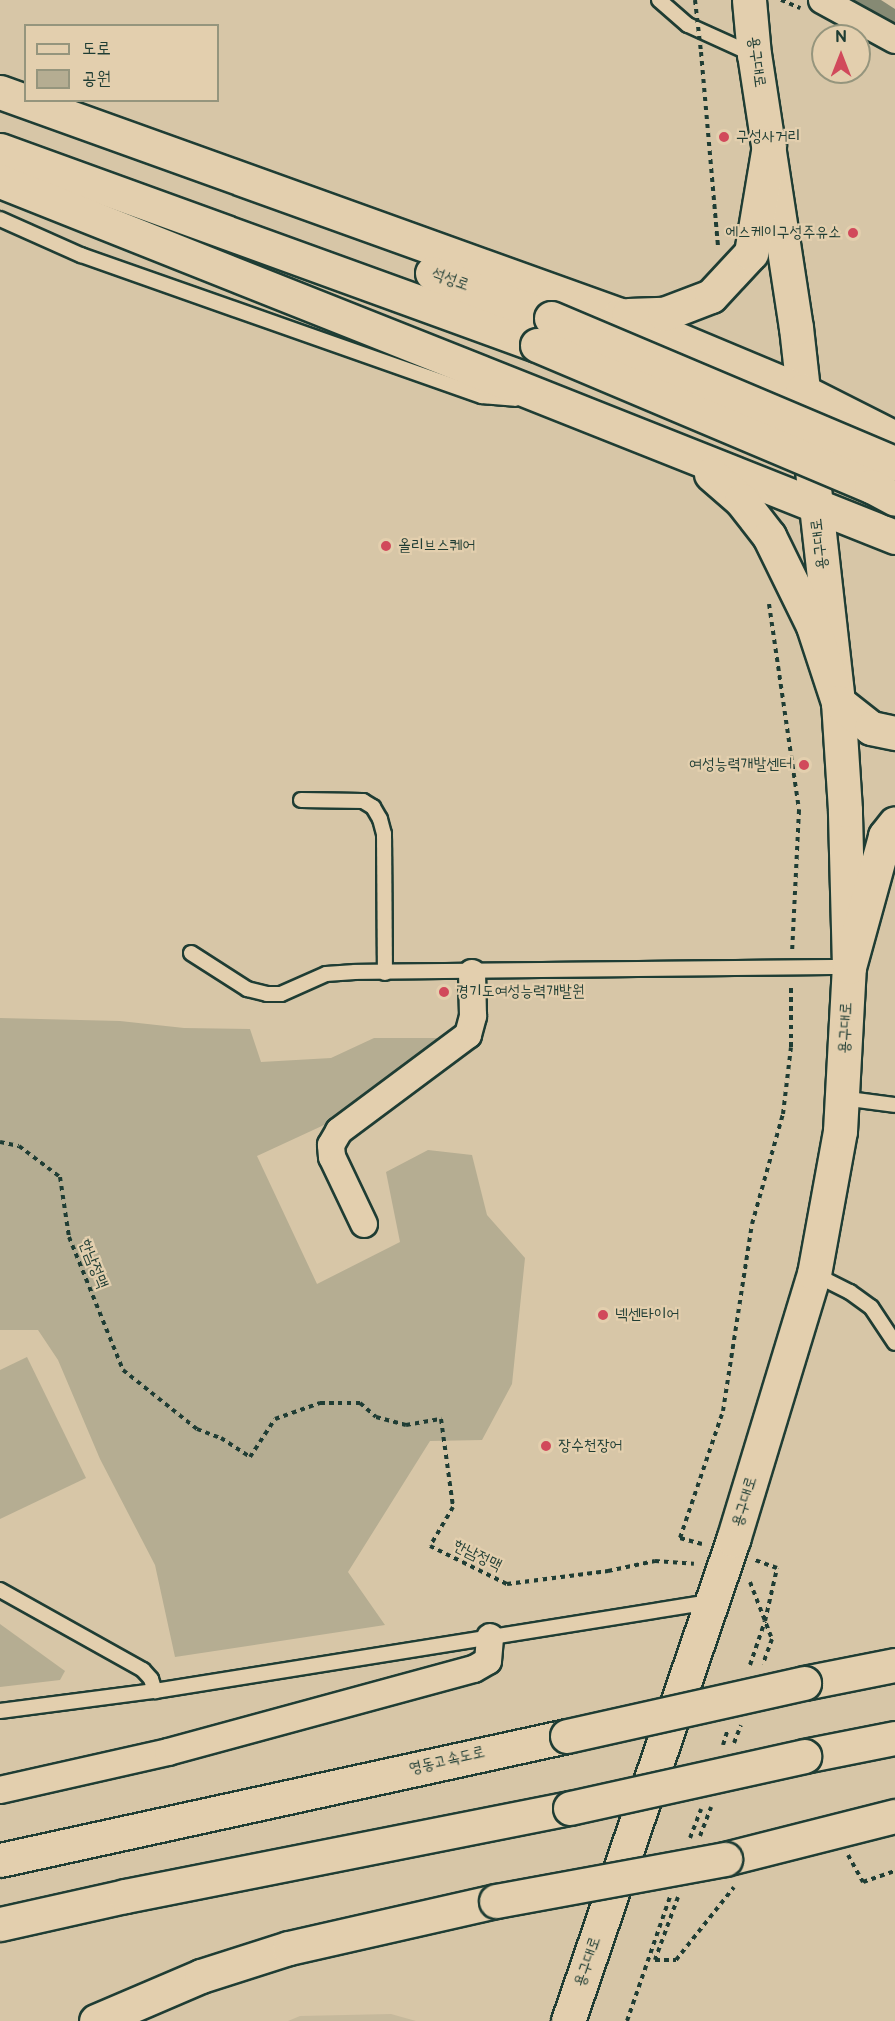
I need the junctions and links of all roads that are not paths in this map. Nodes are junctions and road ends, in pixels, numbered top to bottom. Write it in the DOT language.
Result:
graph roads {
  1 [pos="659,0"];
  2 [pos="749,0"];
  3 [pos="822,0"];
  4 [pos="895,40"];
  5 [pos="754,55"];
  6 [pos="0,92"];
  7 [pos="24,101"];
  8 [pos="28,102"];
  9 [pos="0,112"];
  10 [pos="769,146"];
  11 [pos="0,150"];
  12 [pos="0,181"];
  13 [pos="0,219"];
  14 [pos="620,315"];
  15 [pos="544,331"];
  16 [pos="802,391"];
  17 [pos="561,404"];
  18 [pos="895,438"];
  19 [pos="657,442"];
  20 [pos="895,463"];
  21 [pos="895,499"];
  22 [pos="816,507"];
  23 [pos="895,537"];
  24 [pos="838,702"];
  25 [pos="895,733"];
  26 [pos="301,800"];
  27 [pos="895,823"];
  28 [pos="191,953"];
  29 [pos="849,967"];
  30 [pos="385,973"];
  31 [pos="472,973"];
  32 [pos="842,1098"];
  33 [pos="895,1105"];
  34 [pos="363,1224"];
  35 [pos="814,1274"];
  36 [pos="895,1343"];
  37 [pos="0,1590"];
  38 [pos="712,1602"];
  39 [pos="489,1637"];
  40 [pos="895,1665"];
  41 [pos="156,1691"];
  42 [pos="0,1711"];
  43 [pos="895,1738"];
  44 [pos="0,1790"];
  45 [pos="895,1816"];
  46 [pos="0,1858"];
  47 [pos="0,1924"];
  48 [pos="96,2021"];
  49 [pos="568,2021"];
  1 -- 5 [label="lane"];
  2 -- 5 [label="main road, 용구대로"];
  3 -- 4 [label="street"];
  5 -- 10 [label="main road, 용구대로"];
  6 -- 7 [label="main road"];
  8 -- 14 [label="main road"];
  9 -- 15 [label="main road, 석성로"];
  10 -- 14 [label="main road"];
  10 -- 16 [label="main road, 용구대로"];
  11 -- 15 [label="main road, 석성로"];
  12 -- 17 [label="main road"];
  13 -- 17 [label="lane"];
  14 -- 16 [label="main road"];
  14 -- 17 [label="main road"];
  15 -- 20 [label="main road, 석성로, bridge"];
  15 -- 21 [label="main road, 석성로, bridge"];
  16 -- 18 [label="main road"];
  16 -- 22 [label="main road, 용구대로"];
  17 -- 19 [label="main road"];
  19 -- 22 [label="main road"];
  19 -- 24 [label="main road"];
  22 -- 23 [label="main road"];
  22 -- 24 [label="main road, 용구대로"];
  24 -- 25 [label="main road"];
  24 -- 29 [label="main road, 용구대로"];
  26 -- 30 [label="lane"];
  27 -- 29 [label="main road"];
  28 -- 30 [label="lane"];
  29 -- 31 [label="lane"];
  29 -- 32 [label="main road, 용구대로"];
  30 -- 31 [label="lane"];
  31 -- 34 [label="street"];
  32 -- 33 [label="lane"];
  32 -- 35 [label="main road, 용구대로"];
  35 -- 36 [label="lane"];
  35 -- 38 [label="main road, 용구대로"];
  37 -- 41 [label="lane"];
  38 -- 39 [label="lane"];
  38 -- 49 [label="main road, 용구대로"];
  39 -- 41 [label="lane"];
  39 -- 44 [label="street"];
  40 -- 46 [label="main road, 영동고속도로, bridge"];
  41 -- 42 [label="lane"];
  43 -- 47 [label="main road, bridge"];
  45 -- 48 [label="main road, bridge"];
}
